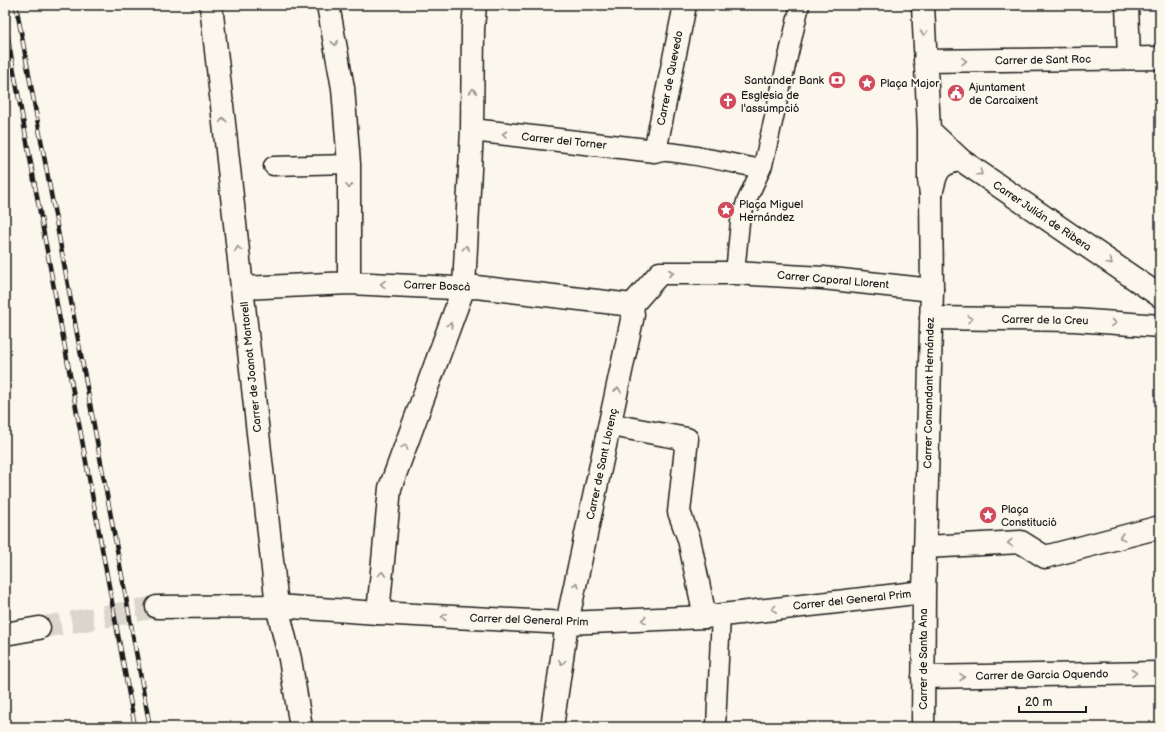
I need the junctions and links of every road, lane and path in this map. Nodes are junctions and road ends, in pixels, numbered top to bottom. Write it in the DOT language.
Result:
graph roads {
  1 [pos="211,5"];
  2 [pos="328,5"];
  3 [pos="475,5"];
  4 [pos="685,5"];
  5 [pos="800,5"];
  6 [pos="923,5"];
  7 [pos="1127,5"];
  8 [pos="1129,58"];
  9 [pos="1160,58"];
  10 [pos="925,61"];
  11 [pos="928,123"];
  12 [pos="472,130"];
  13 [pos="655,151"];
  14 [pos="961,160"];
  15 [pos="349,164"];
  16 [pos="273,166"];
  17 [pos="761,169"];
  18 [pos="931,195"];
  19 [pos="734,273"];
  20 [pos="349,283"];
  21 [pos="464,287"];
  22 [pos="242,288"];
  23 [pos="932,290"];
  24 [pos="1160,296"];
  25 [pos="632,305"];
  26 [pos="931,318"];
  27 [pos="1160,326"];
  28 [pos="611,425"];
  29 [pos="1160,528"];
  30 [pos="925,547"];
  31 [pos="924,592"];
  32 [pos="277,606"];
  33 [pos="157,607"];
  34 [pos="378,613"];
  35 [pos="713,616"];
  36 [pos="567,624"];
  37 [pos="39,628"];
  38 [pos="5,634"];
  39 [pos="1160,673"];
  40 [pos="923,677"];
  41 [pos="301,727"];
  42 [pos="552,727"];
  43 [pos="716,727"];
  44 [pos="923,727"];
  22 -- 1 [label="street, Carrer de Joanot Martorell, one-way"];
  2 -- 15 [label="street, one-way"];
  12 -- 3 [label="street, one-way"];
  4 -- 13 [label="street, Carrer de Quevedo"];
  5 -- 17 [label="street"];
  6 -- 10 [label="street, one-way"];
  7 -- 8 [label="street"];
  8 -- 9 [label="street, Carrer de Sant Roc"];
  10 -- 8 [label="street, Carrer de Sant Roc, one-way"];
  10 -- 11 [label="street"];
  11 -- 14 [label="street, Carrer Julián de Ribera"];
  11 -- 18 [label="street, Carrer Comandant Hernández"];
  13 -- 12 [label="street, Carrer del Torner, one-way"];
  21 -- 12 [label="street, one-way"];
  13 -- 17 [label="street"];
  14 -- 18 [label="street, Carrer Comandant Hernández"];
  14 -- 24 [label="street, Carrer Julián de Ribera, one-way"];
  15 -- 16 [label="street"];
  15 -- 20 [label="street, one-way"];
  17 -- 19 [label="street"];
  18 -- 23 [label="street, Carrer Comandant Hernández"];
  19 -- 23 [label="street, Carrer Caporal Llorent"];
  25 -- 19 [label="street, one-way"];
  21 -- 20 [label="street, Carrer Boscà, one-way"];
  20 -- 22 [label="street, Carrer Boscà"];
  21 -- 25 [label="street, Carrer Boscà"];
  34 -- 21 [label="street, one-way"];
  22 -- 32 [label="street, Carrer de Joanot Martorell"];
  23 -- 26 [label="street, Carrer Comandant Hernández"];
  28 -- 25 [label="street, Carrer de Sant Llorenç, one-way"];
  26 -- 27 [label="street, Carrer de la Creu, one-way"];
  26 -- 30 [label="street, Carrer Comandant Hernández"];
  28 -- 35 [label="street"];
  36 -- 28 [label="street, Carrer de Sant Llorenç, one-way"];
  29 -- 30 [label="street, one-way"];
  30 -- 31 [label="street, Carrer Comandant Hernández"];
  31 -- 35 [label="street, Carrer del General Prim, one-way"];
  31 -- 40 [label="street, Carrer de Santa Ana"];
  32 -- 33 [label="street, Carrer del General Prim"];
  32 -- 34 [label="street, Carrer del General Prim"];
  32 -- 41 [label="street, Carrer de Joanot Martorell"];
  36 -- 34 [label="street, Carrer del General Prim, one-way"];
  35 -- 36 [label="street, Carrer del General Prim, one-way"];
  35 -- 43 [label="street"];
  36 -- 42 [label="street, Carrer de Sant Llorenç, one-way"];
  37 -- 38 [label="street"];
  40 -- 39 [label="street, Carrer de Garcia Oquendo, one-way"];
  40 -- 44 [label="street, Carrer de Santa Ana"];
}
